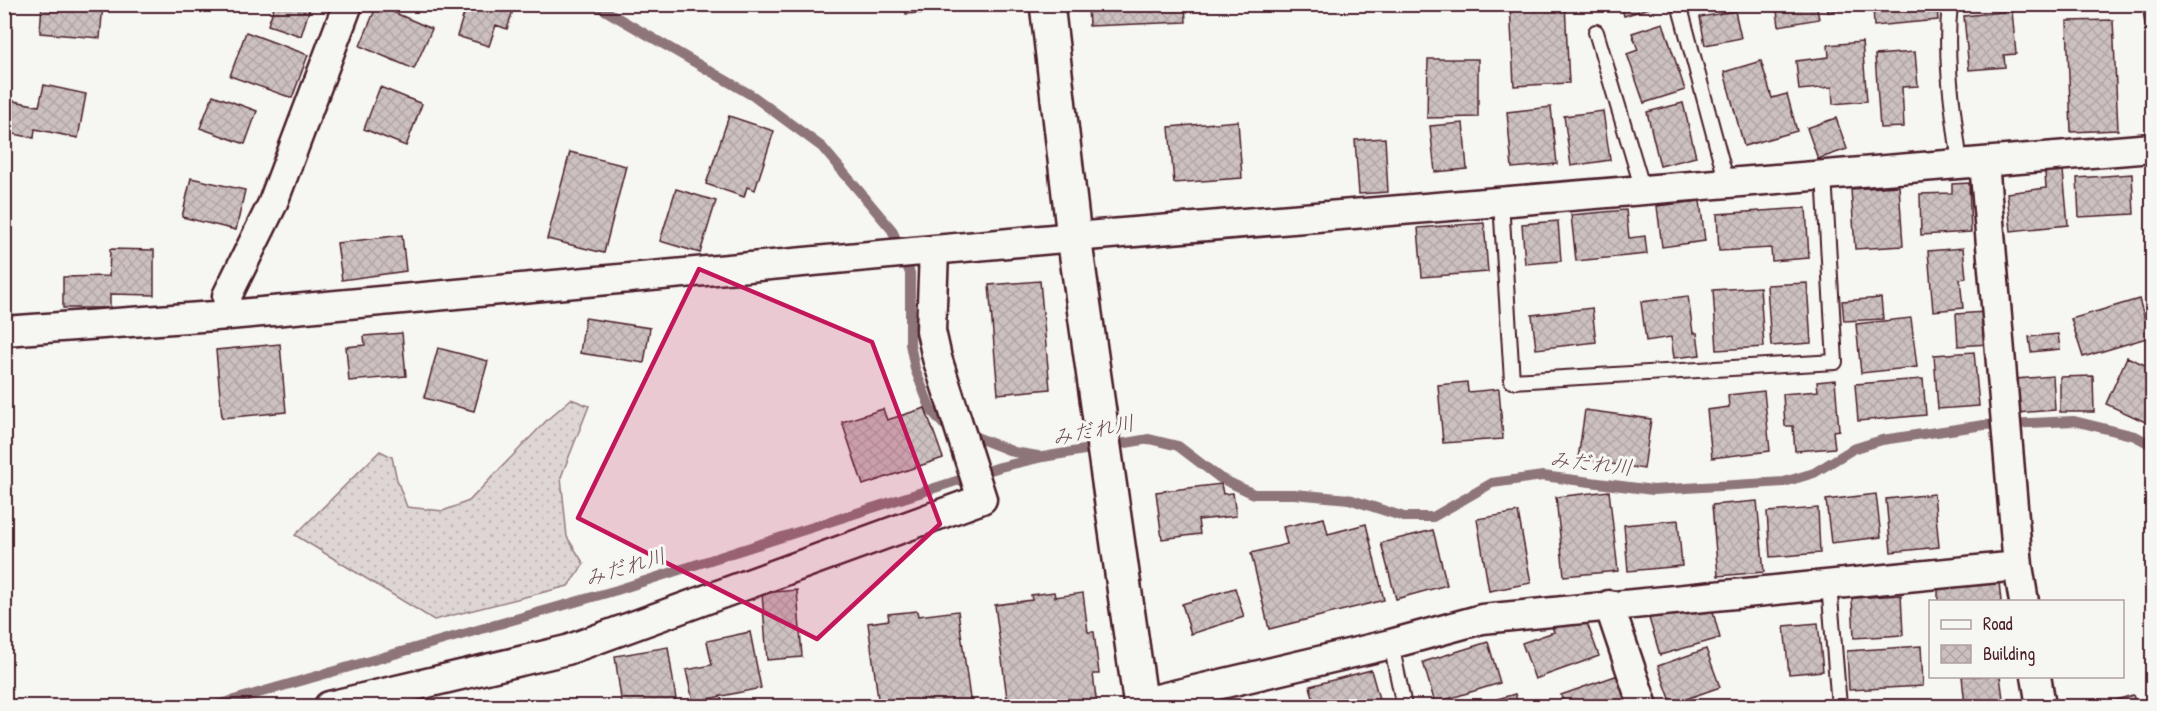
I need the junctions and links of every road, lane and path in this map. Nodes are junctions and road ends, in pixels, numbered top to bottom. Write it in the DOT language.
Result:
graph roads {
  1 [pos="348,4"];
  2 [pos="1047,4"];
  3 [pos="1679,4"];
  4 [pos="1950,4"];
  5 [pos="1596,33"];
  6 [pos="2152,147"];
  7 [pos="1972,163"];
  8 [pos="1824,175"];
  9 [pos="1727,183"];
  10 [pos="1643,190"];
  11 [pos="1501,202"];
  12 [pos="1074,237"];
  13 [pos="934,251"];
  14 [pos="229,315"];
  15 [pos="4,331"];
  16 [pos="2019,566"];
  17 [pos="1829,585"];
  18 [pos="2024,600"];
  19 [pos="1609,605"];
  20 [pos="1391,644"];
  21 [pos="2036,678"];
  22 [pos="1141,705"];
  23 [pos="329,706"];
  24 [pos="1404,706"];
  25 [pos="1643,706"];
  26 [pos="1839,706"];
  27 [pos="2041,706"];
  1 -- 14 [label="street"];
  2 -- 12 [label="street"];
  3 -- 9 [label="lane"];
  4 -- 7 [label="lane"];
  5 -- 10 [label="lane"];
  6 -- 7 [label="street"];
  7 -- 8 [label="street"];
  7 -- 16 [label="street"];
  8 -- 9 [label="street"];
  8 -- 11 [label="lane"];
  9 -- 10 [label="street"];
  10 -- 11 [label="street"];
  11 -- 12 [label="street"];
  12 -- 13 [label="street"];
  12 -- 22 [label="street"];
  13 -- 14 [label="street"];
  13 -- 23 [label="street"];
  14 -- 15 [label="street"];
  16 -- 17 [label="street"];
  16 -- 18 [label="street"];
  17 -- 19 [label="street"];
  17 -- 26 [label="lane"];
  19 -- 20 [label="street"];
  19 -- 25 [label="street"];
  20 -- 22 [label="street"];
  20 -- 24 [label="lane"];
  21 -- 27 [label="street"];
}
